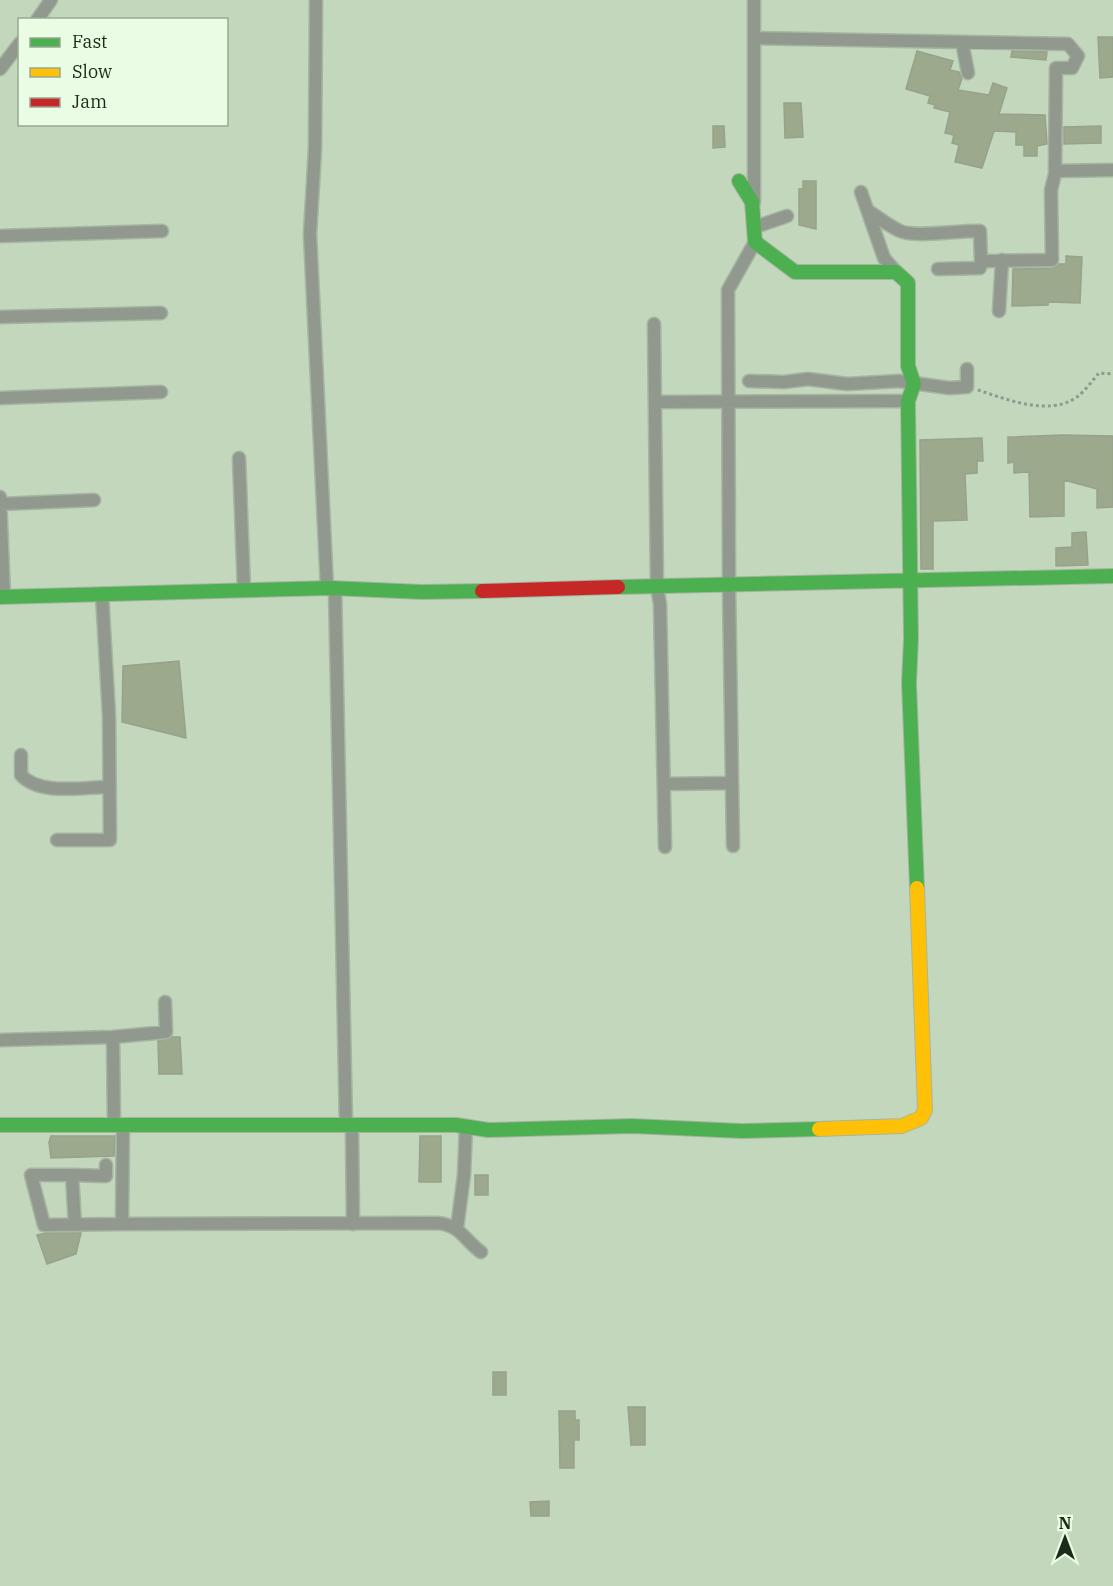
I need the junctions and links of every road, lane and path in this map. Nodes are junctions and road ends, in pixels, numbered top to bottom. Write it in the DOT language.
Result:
graph roads {
  1 [pos="51,0"];
  2 [pos="316,0"];
  3 [pos="754,0"];
  4 [pos="38,18"];
  5 [pos="754,38"];
  6 [pos="962,42"];
  7 [pos="18,46"];
  8 [pos="0,69"];
  9 [pos="968,73"];
  10 [pos="1113,170"];
  11 [pos="1055,171"];
  12 [pos="740,181"];
  13 [pos="861,192"];
  14 [pos="754,204"];
  15 [pos="868,211"];
  16 [pos="787,216"];
  17 [pos="162,231"];
  18 [pos="755,234"];
  19 [pos="0,236"];
  20 [pos="1002,260"];
  21 [pos="981,261"];
  22 [pos="938,269"];
  23 [pos="896,272"];
  24 [pos="999,311"];
  25 [pos="161,313"];
  26 [pos="0,317"];
  27 [pos="654,324"];
  28 [pos="967,369"];
  29 [pos="1113,374"];
  30 [pos="749,381"];
  31 [pos="914,384"];
  32 [pos="967,387"];
  33 [pos="161,392"];
  34 [pos="0,398"];
  35 [pos="908,401"];
  36 [pos="655,402"];
  37 [pos="728,402"];
  38 [pos="239,458"];
  39 [pos="94,500"];
  40 [pos="1,501"];
  41 [pos="1113,576"];
  42 [pos="909,582"];
  43 [pos="729,586"];
  44 [pos="657,587"];
  45 [pos="331,588"];
  46 [pos="244,590"];
  47 [pos="102,594"];
  48 [pos="2,597"];
  49 [pos="21,755"];
  50 [pos="732,783"];
  51 [pos="664,784"];
  52 [pos="109,787"];
  53 [pos="57,840"];
  54 [pos="734,846"];
  55 [pos="665,847"];
  56 [pos="165,1002"];
  57 [pos="113,1037"];
  58 [pos="0,1040"];
  59 [pos="0,1125"];
  60 [pos="118,1125"];
  61 [pos="349,1126"];
  62 [pos="466,1126"];
  63 [pos="106,1165"];
  64 [pos="72,1175"];
  65 [pos="122,1224"];
  66 [pos="353,1224"];
  67 [pos="75,1225"];
  68 [pos="457,1228"];
  69 [pos="481,1252"];
  1 -- 4 [label="street"];
  2 -- 45 [label="street"];
  3 -- 5 [label="street"];
  5 -- 6 [label="street"];
  5 -- 14 [label="street"];
  6 -- 9 [label="street"];
  6 -- 11 [label="street"];
  7 -- 8 [label="street"];
  10 -- 11 [label="street"];
  11 -- 20 [label="street"];
  12 -- 14 [label="street"];
  13 -- 15 [label="street"];
  14 -- 18 [label="street"];
  15 -- 21 [label="street"];
  15 -- 23 [label="street"];
  16 -- 18 [label="street"];
  17 -- 19 [label="street"];
  18 -- 23 [label="street"];
  18 -- 37 [label="street"];
  20 -- 21 [label="street"];
  20 -- 24 [label="street"];
  21 -- 22 [label="street"];
  23 -- 31 [label="street"];
  25 -- 26 [label="street"];
  27 -- 36 [label="street"];
  28 -- 32 [label="street"];
  29 -- 32 [label="path"];
  30 -- 31 [label="street"];
  31 -- 32 [label="street"];
  31 -- 35 [label="street"];
  33 -- 34 [label="street"];
  35 -- 37 [label="street"];
  35 -- 42 [label="street"];
  36 -- 37 [label="street"];
  36 -- 44 [label="street"];
  37 -- 43 [label="street"];
  38 -- 46 [label="street"];
  39 -- 40 [label="street"];
  40 -- 48 [label="street"];
  41 -- 42 [label="street"];
  42 -- 43 [label="street"];
  42 -- 62 [label="street"];
  43 -- 44 [label="street"];
  43 -- 50 [label="street"];
  44 -- 45 [label="street"];
  44 -- 51 [label="street"];
  45 -- 46 [label="street"];
  45 -- 61 [label="street"];
  46 -- 47 [label="street"];
  47 -- 48 [label="street"];
  47 -- 52 [label="street"];
  49 -- 52 [label="street"];
  50 -- 51 [label="street"];
  50 -- 54 [label="street"];
  51 -- 55 [label="street"];
  52 -- 53 [label="street"];
  56 -- 57 [label="street"];
  57 -- 58 [label="street"];
  57 -- 60 [label="street"];
  59 -- 60 [label="street"];
  60 -- 61 [label="street"];
  60 -- 65 [label="street"];
  61 -- 62 [label="street"];
  61 -- 66 [label="street"];
  62 -- 68 [label="street"];
  63 -- 64 [label="street"];
  64 -- 67 [label="street"];
  64 -- 67 [label="street"];
  65 -- 66 [label="street"];
  65 -- 67 [label="street"];
  66 -- 68 [label="street"];
  68 -- 69 [label="street"];
}
